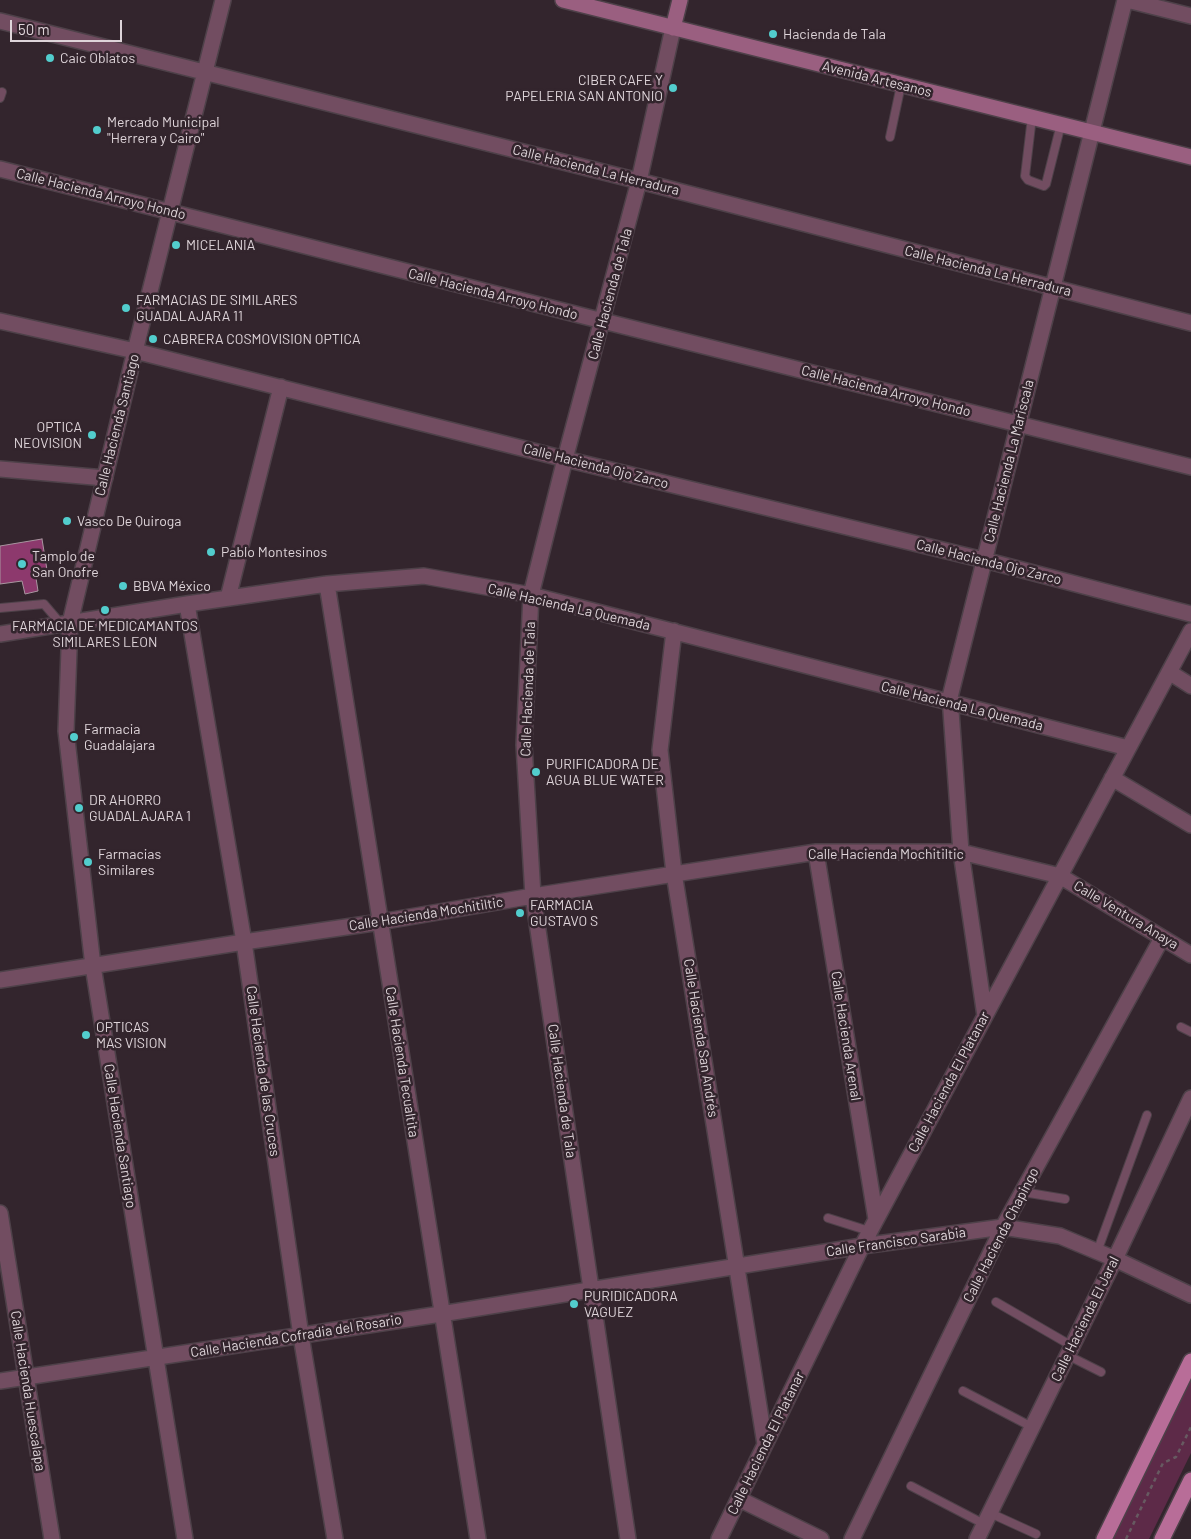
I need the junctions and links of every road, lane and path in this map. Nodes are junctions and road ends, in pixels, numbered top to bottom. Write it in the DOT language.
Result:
graph roads {
  1 [pos="223,0"];
  2 [pos="563,0"];
  3 [pos="680,0"];
  4 [pos="1126,0"];
  5 [pos="1191,16"];
  6 [pos="0,21"];
  7 [pos="673,28"];
  8 [pos="205,72"];
  9 [pos="901,85"];
  10 [pos="1032,117"];
  11 [pos="1061,124"];
  12 [pos="1092,132"];
  13 [pos="890,137"];
  14 [pos="1191,157"];
  15 [pos="0,168"];
  16 [pos="639,181"];
  17 [pos="170,212"];
  18 [pos="1053,288"];
  19 [pos="0,321"];
  20 [pos="603,321"];
  21 [pos="1191,322"];
  22 [pos="135,351"];
  23 [pos="281,387"];
  24 [pos="1019,424"];
  25 [pos="566,459"];
  26 [pos="1191,467"];
  27 [pos="0,469"];
  28 [pos="105,478"];
  29 [pos="984,560"];
  30 [pos="327,584"];
  31 [pos="531,595"];
  32 [pos="228,598"];
  33 [pos="187,604"];
  34 [pos="0,608"];
  35 [pos="1191,614"];
  36 [pos="65,624"];
  37 [pos="674,631"];
  38 [pos="1191,631"];
  39 [pos="0,634"];
  40 [pos="1169,672"];
  41 [pos="1191,686"];
  42 [pos="950,703"];
  43 [pos="1128,748"];
  44 [pos="1112,778"];
  45 [pos="1191,826"];
  46 [pos="816,852"];
  47 [pos="960,852"];
  48 [pos="674,873"];
  49 [pos="1060,876"];
  50 [pos="532,896"];
  51 [pos="380,922"];
  52 [pos="1162,938"];
  53 [pos="244,942"];
  54 [pos="1191,955"];
  55 [pos="93,966"];
  56 [pos="0,980"];
  57 [pos="985,1016"];
  58 [pos="1181,1027"];
  59 [pos="1191,1032"];
  60 [pos="1191,1098"];
  61 [pos="1147,1115"];
  62 [pos="1023,1192"];
  63 [pos="1065,1198"];
  64 [pos="0,1213"];
  65 [pos="828,1218"];
  66 [pos="873,1225"];
  67 [pos="1003,1227"];
  68 [pos="862,1246"];
  69 [pos="1097,1252"];
  70 [pos="1115,1259"];
  71 [pos="737,1266"];
  72 [pos="591,1289"];
  73 [pos="1191,1296"];
  74 [pos="996,1302"];
  75 [pos="441,1314"];
  76 [pos="301,1336"];
  77 [pos="1070,1351"];
  78 [pos="156,1358"];
  79 [pos="1191,1361"];
  80 [pos="1102,1372"];
  81 [pos="26,1377"];
  82 [pos="0,1381"];
  83 [pos="963,1391"];
  84 [pos="1032,1427"];
  85 [pos="1191,1427"];
  86 [pos="765,1444"];
  87 [pos="1191,1480"];
  88 [pos="911,1486"];
  89 [pos="738,1499"];
  90 [pos="987,1518"];
  91 [pos="1036,1534"];
  92 [pos="52,1539"];
  93 [pos="185,1539"];
  94 [pos="335,1539"];
  95 [pos="478,1539"];
  96 [pos="628,1539"];
  97 [pos="719,1539"];
  98 [pos="822,1539"];
  99 [pos="852,1539"];
  100 [pos="977,1539"];
  101 [pos="1104,1539"];
  102 [pos="1126,1539"];
  103 [pos="1162,1539"];
  1 -- 8 [label="street, Calle Hacienda Santiago"];
  2 -- 7 [label="main road, Avenida Artesanos"];
  3 -- 7 [label="main road, Calle Hacienda de Tala"];
  4 -- 5 [label="street"];
  4 -- 12 [label="street, Calle Hacienda La Mariscala"];
  6 -- 8 [label="street, Calle Hacienda La Herradura"];
  7 -- 9 [label="main road, Avenida Artesanos"];
  7 -- 16 [label="street, Calle Hacienda de Tala"];
  8 -- 16 [label="street, Calle Hacienda La Herradura"];
  8 -- 17 [label="street, Calle Hacienda Santiago"];
  9 -- 10 [label="main road, Avenida Artesanos"];
  9 -- 13 [label="lane"];
  10 -- 11 [label="main road, Avenida Artesanos"];
  10 -- 11 [label="lane"];
  11 -- 12 [label="main road, Avenida Artesanos"];
  12 -- 14 [label="main road, Avenida Artesanos"];
  12 -- 18 [label="street, Calle Hacienda La Mariscala"];
  15 -- 17 [label="street, Calle Hacienda Arroyo Hondo"];
  16 -- 18 [label="street, Calle Hacienda La Herradura"];
  16 -- 20 [label="street, Calle Hacienda de Tala"];
  17 -- 20 [label="street, Calle Hacienda Arroyo Hondo"];
  17 -- 22 [label="street, Calle Hacienda Santiago"];
  18 -- 21 [label="street, Calle Hacienda La Herradura"];
  18 -- 24 [label="street, Calle Hacienda La Mariscala"];
  19 -- 22 [label="street, Calle Hacienda Ojo Zarco"];
  20 -- 24 [label="street, Calle Hacienda Arroyo Hondo"];
  20 -- 25 [label="street, Calle Hacienda de Tala"];
  22 -- 23 [label="street, Calle Hacienda Ojo Zarco"];
  22 -- 28 [label="street, Calle Hacienda Santiago"];
  23 -- 25 [label="street, Calle Hacienda Ojo Zarco"];
  23 -- 32 [label="street"];
  24 -- 26 [label="street, Calle Hacienda Arroyo Hondo"];
  24 -- 29 [label="street, Calle Hacienda La Mariscala"];
  25 -- 29 [label="street, Calle Hacienda Ojo Zarco"];
  25 -- 31 [label="street, Calle Hacienda de Tala"];
  27 -- 28 [label="street"];
  28 -- 36 [label="street, Calle Hacienda Santiago"];
  29 -- 35 [label="street, Calle Hacienda Ojo Zarco"];
  29 -- 42 [label="street, Calle Hacienda La Mariscala"];
  30 -- 31 [label="street, Calle Hacienda La Quemada"];
  30 -- 32 [label="street, Calle Hacienda La Quemada"];
  30 -- 51 [label="street, Calle Hacienda Tecualtita"];
  31 -- 37 [label="street, Calle Hacienda La Quemada"];
  31 -- 50 [label="street, Calle Hacienda de Tala"];
  32 -- 33 [label="street, Calle Hacienda La Quemada"];
  33 -- 36 [label="street, Calle Hacienda La Quemada"];
  33 -- 53 [label="street, Calle Hacienda de las Cruces"];
  34 -- 36 [label="lane"];
  36 -- 39 [label="street, Calle Hacienda La Quemada"];
  36 -- 55 [label="street, Calle Hacienda Santiago"];
  37 -- 42 [label="street, Calle Hacienda La Quemada"];
  37 -- 48 [label="street, Calle Hacienda San Andrés"];
  38 -- 40 [label="street, Calle Hacienda El Platanar"];
  40 -- 41 [label="street"];
  40 -- 43 [label="street, Calle Hacienda El Platanar"];
  42 -- 43 [label="street, Calle Hacienda La Quemada"];
  42 -- 47 [label="street, Calle Hacienda La Mariscala"];
  43 -- 44 [label="street, Calle Hacienda El Platanar"];
  44 -- 45 [label="street"];
  44 -- 49 [label="street, Calle Hacienda El Platanar"];
  46 -- 47 [label="street, Calle Hacienda Mochitiltic"];
  46 -- 48 [label="street, Calle Hacienda Mochitiltic"];
  46 -- 66 [label="street, Calle Hacienda Arenal"];
  47 -- 49 [label="street, Calle Hacienda Mochitiltic"];
  47 -- 57 [label="street, Calle Hacienda La Mariscala"];
  48 -- 50 [label="street, Calle Hacienda Mochitiltic"];
  48 -- 71 [label="street, Calle Hacienda San Andrés"];
  49 -- 52 [label="street, Calle Ventura Anaya"];
  49 -- 57 [label="street, Calle Hacienda El Platanar"];
  50 -- 51 [label="street, Calle Hacienda Mochitiltic"];
  50 -- 72 [label="street, Calle Hacienda de Tala"];
  51 -- 53 [label="street, Calle Hacienda Mochitiltic"];
  51 -- 75 [label="street, Calle Hacienda Tecualtita"];
  52 -- 54 [label="street, Calle Ventura Anaya"];
  52 -- 62 [label="street, Calle Hacienda Chapingo"];
  53 -- 55 [label="street, Calle Hacienda Mochitiltic"];
  53 -- 76 [label="street, Calle Hacienda de las Cruces"];
  55 -- 56 [label="street, Calle Hacienda Mochitiltic"];
  55 -- 78 [label="street, Calle Hacienda Santiago"];
  57 -- 66 [label="street, Calle Hacienda El Platanar"];
  58 -- 59 [label="lane"];
  60 -- 70 [label="street, Calle Hacienda El Jaral"];
  61 -- 69 [label="lane"];
  62 -- 63 [label="lane"];
  62 -- 67 [label="street, Calle Hacienda Chapingo"];
  64 -- 81 [label="street, Calle Hacienda Huescalapa"];
  65 -- 66 [label="lane"];
  66 -- 68 [label="street, Calle Hacienda El Platanar"];
  67 -- 68 [label="street, Calle Francisco Sarabia"];
  67 -- 69 [label="street, Calle Francisco Sarabia"];
  67 -- 99 [label="street, Calle Hacienda Chapingo"];
  68 -- 71 [label="street, Calle Francisco Sarabia"];
  68 -- 86 [label="street, Calle Hacienda El Platanar"];
  69 -- 70 [label="street, Calle Francisco Sarabia"];
  70 -- 73 [label="street, Calle Francisco Sarabia"];
  70 -- 77 [label="street, Calle Hacienda El Jaral"];
  71 -- 72 [label="street, Calle Francisco Sarabia"];
  71 -- 86 [label="street, Calle Hacienda San Andrés"];
  72 -- 75 [label="street, Calle Hacienda Cofradia del Rosario"];
  72 -- 96 [label="street, Calle Hacienda de Tala"];
  74 -- 77 [label="lane"];
  75 -- 76 [label="street, Calle Hacienda Cofradia del Rosario"];
  75 -- 95 [label="street, Calle Hacienda Tecualtita"];
  76 -- 78 [label="street, Calle Hacienda Cofradia del Rosario"];
  76 -- 94 [label="street, Calle Hacienda de las Cruces"];
  77 -- 80 [label="lane"];
  77 -- 84 [label="street, Calle Hacienda El Jaral"];
  78 -- 81 [label="street, Calle Hacienda Cofradia del Rosario"];
  78 -- 93 [label="street, Calle Hacienda Santiago"];
  79 -- 101 [label="main road"];
  81 -- 82 [label="street, Calle Hacienda Cofradia del Rosario"];
  81 -- 92 [label="street, Calle Hacienda Huescalapa"];
  83 -- 84 [label="lane"];
  84 -- 90 [label="street, Calle Hacienda El Jaral"];
  85 -- 102 [label="path"];
  86 -- 89 [label="street, Calle Hacienda El Platanar"];
  87 -- 103 [label="main road"];
  88 -- 90 [label="lane"];
  89 -- 97 [label="street, Calle Hacienda El Platanar"];
  89 -- 98 [label="street"];
  90 -- 91 [label="lane"];
  90 -- 100 [label="street, Calle Hacienda El Jaral"];
}
